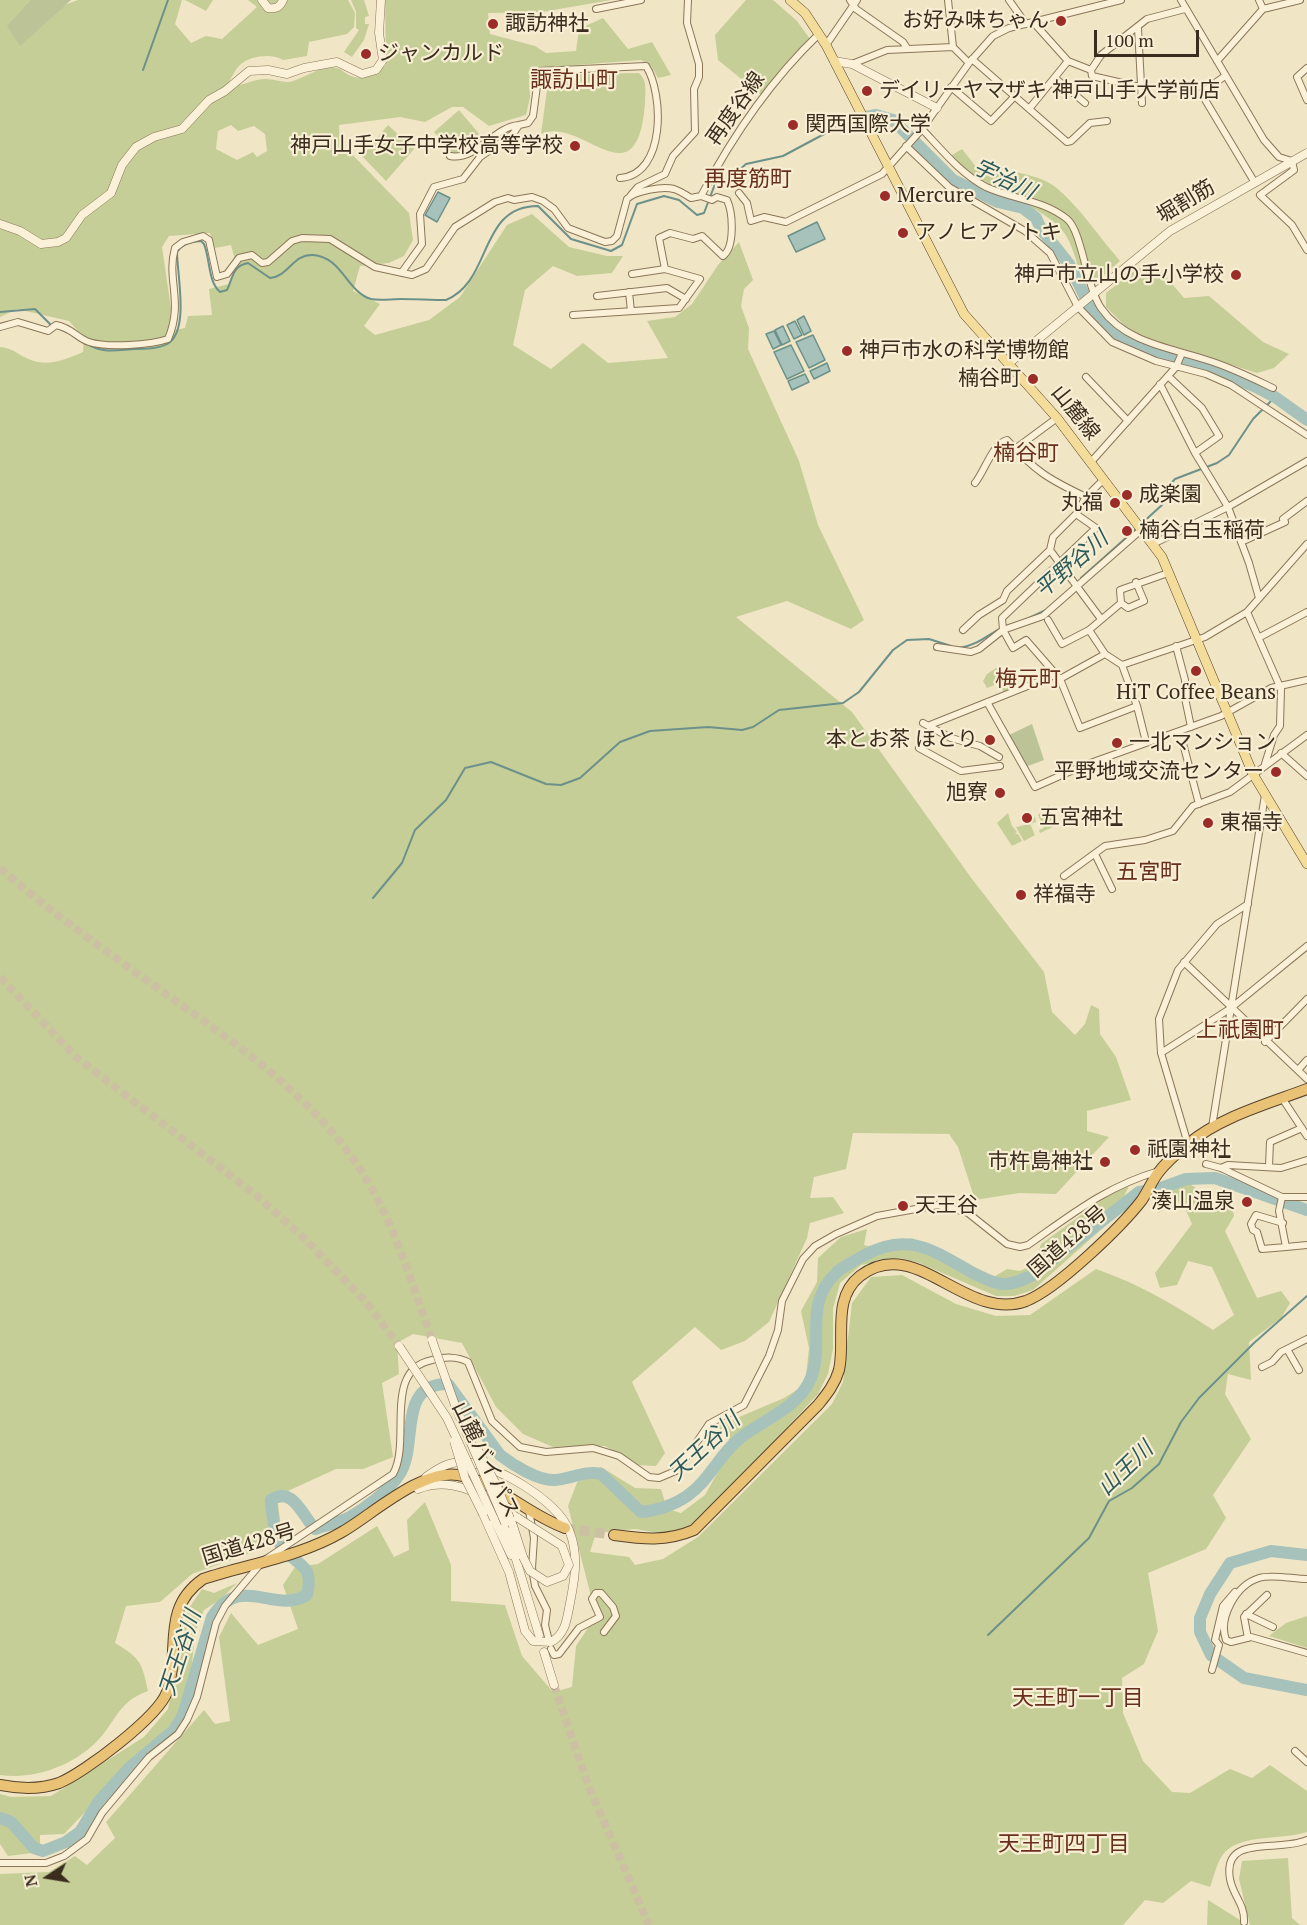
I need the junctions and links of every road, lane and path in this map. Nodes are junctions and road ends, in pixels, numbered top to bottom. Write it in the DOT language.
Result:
graph roads {
  1 [pos="262,0"];
  2 [pos="283,0"];
  3 [pos="381,0"];
  4 [pos="641,0"];
  5 [pos="688,0"];
  6 [pos="790,0"];
  7 [pos="948,0"];
  8 [pos="1009,0"];
  9 [pos="1121,0"];
  10 [pos="1180,0"];
  11 [pos="1259,0"];
  12 [pos="1300,0"];
  13 [pos="854,2"];
  14 [pos="596,9"];
  15 [pos="1185,9"];
  16 [pos="1263,9"];
  17 [pos="1029,23"];
  18 [pos="1138,28"];
  19 [pos="819,34"];
  20 [pos="826,45"];
  21 [pos="953,47"];
  22 [pos="907,48"];
  23 [pos="834,61"];
  24 [pos="970,61"];
  25 [pos="1068,61"];
  26 [pos="1217,61"];
  27 [pos="852,64"];
  28 [pos="1307,68"];
  29 [pos="1091,70"];
  30 [pos="1225,76"];
  31 [pos="1055,78"];
  32 [pos="951,87"];
  33 [pos="1140,87"];
  34 [pos="1014,96"];
  35 [pos="1307,100"];
  36 [pos="1085,103"];
  37 [pos="1142,103"];
  38 [pos="937,108"];
  39 [pos="1029,109"];
  40 [pos="1107,122"];
  41 [pos="519,125"];
  42 [pos="922,129"];
  43 [pos="906,146"];
  44 [pos="1307,153"];
  45 [pos="450,156"];
  46 [pos="1292,161"];
  47 [pos="888,168"];
  48 [pos="621,178"];
  49 [pos="1255,183"];
  50 [pos="739,193"];
  51 [pos="631,195"];
  52 [pos="706,198"];
  53 [pos="0,224"];
  54 [pos="1307,250"];
  55 [pos="665,269"];
  56 [pos="402,272"];
  57 [pos="632,274"];
  58 [pos="629,292"];
  59 [pos="1093,295"];
  60 [pos="597,296"];
  61 [pos="686,299"];
  62 [pos="1078,307"];
  63 [pos="631,311"];
  64 [pos="573,315"];
  65 [pos="0,327"];
  66 [pos="1182,353"];
  67 [pos="1008,364"];
  68 [pos="1176,366"];
  69 [pos="1168,376"];
  70 [pos="1086,377"];
  71 [pos="1160,384"];
  72 [pos="1273,388"];
  73 [pos="1058,418"];
  74 [pos="1128,421"];
  75 [pos="1307,435"];
  76 [pos="1015,449"];
  77 [pos="1196,453"];
  78 [pos="1091,462"];
  79 [pos="1307,462"];
  80 [pos="1103,480"];
  81 [pos="975,483"];
  82 [pos="1086,497"];
  83 [pos="1307,501"];
  84 [pos="1228,507"];
  85 [pos="1076,514"];
  86 [pos="1138,526"];
  87 [pos="1241,542"];
  88 [pos="1153,544"];
  89 [pos="1307,544"];
  90 [pos="1050,550"];
  91 [pos="1060,563"];
  92 [pos="1168,573"];
  93 [pos="1136,582"];
  94 [pos="1079,587"];
  95 [pos="1259,598"];
  96 [pos="1121,603"];
  97 [pos="1246,612"];
  98 [pos="1307,612"];
  99 [pos="1101,619"];
  100 [pos="1048,620"];
  101 [pos="1003,626"];
  102 [pos="963,630"];
  103 [pos="1089,630"];
  104 [pos="1260,637"];
  105 [pos="1196,639"];
  106 [pos="1176,646"];
  107 [pos="937,647"];
  108 [pos="1105,654"];
  109 [pos="1122,665"];
  110 [pos="1057,677"];
  111 [pos="1307,680"];
  112 [pos="1280,687"];
  113 [pos="987,702"];
  114 [pos="1137,706"];
  115 [pos="1228,712"];
  116 [pos="1191,727"];
  117 [pos="1180,732"];
  118 [pos="1307,735"];
  119 [pos="1146,742"];
  120 [pos="920,748"];
  121 [pos="1014,751"];
  122 [pos="1281,753"];
  123 [pos="999,757"];
  124 [pos="1265,764"];
  125 [pos="1253,774"];
  126 [pos="1307,776"];
  127 [pos="1265,795"];
  128 [pos="1199,804"];
  129 [pos="1095,854"];
  130 [pos="1307,864"];
  131 [pos="1064,876"];
  132 [pos="1112,888"];
  133 [pos="1248,904"];
  134 [pos="1307,946"];
  135 [pos="1184,962"];
  136 [pos="1307,999"];
  137 [pos="1231,1008"];
  138 [pos="1265,1042"];
  139 [pos="1161,1053"];
  140 [pos="1307,1060"];
  141 [pos="1298,1070"];
  142 [pos="1307,1079"];
  143 [pos="1307,1089"];
  144 [pos="1282,1098"];
  145 [pos="1212,1127"];
  146 [pos="1302,1128"];
  147 [pos="1307,1136"];
  148 [pos="1188,1144"];
  149 [pos="1307,1160"];
  150 [pos="1206,1164"];
  151 [pos="1269,1166"];
  152 [pos="1221,1168"];
  153 [pos="1159,1171"];
  154 [pos="1307,1197"];
  155 [pos="1282,1198"];
  156 [pos="1282,1223"];
  157 [pos="1307,1245"];
  158 [pos="1286,1247"];
  159 [pos="432,1340"];
  160 [pos="1306,1340"];
  161 [pos="399,1346"];
  162 [pos="1287,1349"];
  163 [pos="1262,1367"];
  164 [pos="1299,1370"];
  165 [pos="447,1418"];
  166 [pos="465,1429"];
  167 [pos="412,1487"];
  168 [pos="532,1513"];
  169 [pos="352,1526"];
  170 [pos="565,1528"];
  171 [pos="614,1535"];
  172 [pos="263,1561"];
  173 [pos="1307,1579"];
  174 [pos="1244,1588"];
  175 [pos="527,1595"];
  176 [pos="1267,1595"];
  177 [pos="1246,1614"];
  178 [pos="1273,1627"];
  179 [pos="604,1632"];
  180 [pos="539,1635"];
  181 [pos="548,1637"];
  182 [pos="1248,1638"];
  183 [pos="548,1651"];
  184 [pos="1307,1653"];
  185 [pos="1212,1668"];
  186 [pos="554,1685"];
  187 [pos="1295,1751"];
  188 [pos="1307,1762"];
  189 [pos="0,1785"];
  190 [pos="1307,1840"];
  191 [pos="0,1863"];
  192 [pos="1244,1922"];
  1 -- 2 [label="street"];
  3 -- 53 [label="street"];
  4 -- 14 [label="street"];
  5 -- 51 [label="street"];
  6 -- 19 [label="main road, 山麓線"];
  7 -- 21 [label="street"];
  8 -- 17 [label="street"];
  9 -- 17 [label="street"];
  10 -- 15 [label="street"];
  11 -- 16 [label="street"];
  12 -- 16 [label="street"];
  13 -- 20 [label="street"];
  13 -- 22 [label="street"];
  15 -- 18 [label="street"];
  15 -- 26 [label="street"];
  16 -- 26 [label="street"];
  17 -- 24 [label="street"];
  17 -- 25 [label="street"];
  18 -- 29 [label="street"];
  18 -- 33 [label="street"];
  19 -- 20 [label="main road, 山麓線"];
  19 -- 52 [label="street, 再度谷線"];
  20 -- 23 [label="main road, 山麓線"];
  21 -- 22 [label="street"];
  21 -- 24 [label="street"];
  22 -- 27 [label="street"];
  23 -- 27 [label="street"];
  23 -- 47 [label="main road, 山麓線"];
  24 -- 32 [label="street"];
  24 -- 34 [label="street"];
  25 -- 29 [label="street"];
  25 -- 31 [label="street"];
  26 -- 30 [label="street"];
  27 -- 38 [label="street"];
  28 -- 35 [label="street"];
  29 -- 33 [label="street"];
  30 -- 46 [label="street"];
  30 -- 49 [label="street"];
  31 -- 36 [label="street"];
  31 -- 39 [label="street"];
  32 -- 34 [label="street"];
  32 -- 38 [label="street"];
  33 -- 37 [label="street"];
  34 -- 39 [label="street"];
  38 -- 42 [label="street"];
  39 -- 40 [label="street"];
  41 -- 45 [label="street"];
  41 -- 48 [label="street"];
  41 -- 56 [label="street"];
  42 -- 43 [label="street"];
  42 -- 59 [label="street"];
  43 -- 47 [label="street"];
  43 -- 62 [label="street"];
  44 -- 46 [label="street, 堀割筋"];
  46 -- 49 [label="street, 堀割筋"];
  46 -- 54 [label="street"];
  47 -- 50 [label="street"];
  47 -- 67 [label="main road, 山麓線"];
  49 -- 59 [label="street, 堀割筋"];
  51 -- 52 [label="street"];
  51 -- 56 [label="street"];
  52 -- 55 [label="street"];
  55 -- 57 [label="street"];
  55 -- 61 [label="street"];
  56 -- 65 [label="street"];
  58 -- 60 [label="street"];
  58 -- 61 [label="street"];
  58 -- 63 [label="street"];
  59 -- 62 [label="street, 堀割筋"];
  59 -- 66 [label="street"];
  61 -- 63 [label="street"];
  62 -- 67 [label="street"];
  62 -- 68 [label="street"];
  63 -- 64 [label="street"];
  66 -- 68 [label="street"];
  66 -- 72 [label="street"];
  67 -- 73 [label="main road, 山麓線"];
  68 -- 69 [label="street"];
  68 -- 75 [label="street"];
  69 -- 71 [label="street"];
  69 -- 77 [label="street"];
  70 -- 74 [label="street"];
  71 -- 74 [label="street"];
  71 -- 77 [label="street"];
  73 -- 76 [label="street"];
  73 -- 78 [label="main road, 山麓線"];
  74 -- 78 [label="street"];
  76 -- 81 [label="street"];
  76 -- 82 [label="street"];
  77 -- 84 [label="street"];
  78 -- 80 [label="main road, 山麓線"];
  79 -- 84 [label="street"];
  80 -- 82 [label="street"];
  80 -- 86 [label="main road, 山麓線"];
  82 -- 85 [label="street"];
  83 -- 87 [label="street"];
  84 -- 87 [label="street"];
  84 -- 88 [label="street"];
  85 -- 90 [label="street"];
  85 -- 91 [label="street"];
  86 -- 88 [label="main road, 山麓線"];
  86 -- 94 [label="street"];
  87 -- 95 [label="street"];
  88 -- 92 [label="main road, 山麓線"];
  89 -- 95 [label="street"];
  90 -- 91 [label="street"];
  90 -- 102 [label="street"];
  91 -- 94 [label="street"];
  91 -- 101 [label="street"];
  92 -- 93 [label="street"];
  92 -- 105 [label="main road, 山麓線"];
  93 -- 96 [label="street"];
  93 -- 96 [label="street"];
  94 -- 99 [label="street"];
  94 -- 101 [label="street"];
  95 -- 97 [label="street"];
  96 -- 99 [label="street"];
  97 -- 104 [label="street"];
  97 -- 105 [label="street"];
  98 -- 104 [label="street"];
  99 -- 103 [label="street"];
  100 -- 103 [label="street"];
  101 -- 107 [label="street"];
  101 -- 110 [label="street"];
  103 -- 108 [label="street"];
  104 -- 112 [label="street"];
  105 -- 106 [label="street"];
  105 -- 115 [label="main road, 山麓線"];
  106 -- 109 [label="street"];
  106 -- 116 [label="street"];
  108 -- 109 [label="street"];
  108 -- 110 [label="street"];
  109 -- 114 [label="street"];
  110 -- 113 [label="street"];
  110 -- 114 [label="street"];
  111 -- 112 [label="street"];
  112 -- 115 [label="street"];
  112 -- 124 [label="street"];
  113 -- 121 [label="street"];
  113 -- 123 [label="street"];
  114 -- 119 [label="street"];
  115 -- 116 [label="street"];
  115 -- 125 [label="main road, 山麓線"];
  116 -- 117 [label="street"];
  117 -- 119 [label="street"];
  117 -- 128 [label="street"];
  118 -- 122 [label="street"];
  119 -- 121 [label="street"];
  120 -- 123 [label="street"];
  121 -- 123 [label="street"];
  122 -- 124 [label="street"];
  122 -- 126 [label="street"];
  124 -- 125 [label="street"];
  125 -- 127 [label="main road, 山麓線"];
  125 -- 128 [label="street"];
  127 -- 130 [label="main road, 山麓線"];
  127 -- 133 [label="street"];
  128 -- 129 [label="street"];
  129 -- 131 [label="street"];
  129 -- 132 [label="street"];
  133 -- 135 [label="street"];
  133 -- 137 [label="street"];
  134 -- 137 [label="street"];
  135 -- 137 [label="street"];
  135 -- 139 [label="street"];
  136 -- 138 [label="street"];
  137 -- 138 [label="street"];
  137 -- 139 [label="street"];
  137 -- 145 [label="street"];
  138 -- 141 [label="street"];
  139 -- 148 [label="street"];
  140 -- 141 [label="street"];
  141 -- 142 [label="street"];
  143 -- 144 [label="highway, 国道428号"];
  144 -- 145 [label="highway, 国道428号"];
  144 -- 146 [label="street"];
  145 -- 148 [label="highway, 国道428号"];
  146 -- 147 [label="street"];
  146 -- 151 [label="street"];
  148 -- 153 [label="highway, 国道428号"];
  149 -- 151 [label="street"];
  150 -- 152 [label="street"];
  151 -- 152 [label="street"];
  152 -- 155 [label="street"];
  153 -- 171 [label="highway, 国道428号"];
  153 -- 172 [label="street"];
  154 -- 155 [label="street"];
  155 -- 156 [label="street"];
  156 -- 158 [label="street"];
  156 -- 158 [label="street"];
  157 -- 158 [label="street"];
  159 -- 166 [label="street, 山麓バイパス, bridge"];
  160 -- 162 [label="street"];
  161 -- 165 [label="street, 山麓バイパス, bridge"];
  162 -- 163 [label="street"];
  162 -- 164 [label="street"];
  165 -- 167 [label="street, bridge"];
  165 -- 175 [label="street, 山麓バイパス, bridge"];
  166 -- 169 [label="street, bridge"];
  166 -- 175 [label="street, 山麓バイパス, bridge"];
  167 -- 168 [label="highway, 国道428号"];
  167 -- 169 [label="highway, 国道428号"];
  168 -- 170 [label="highway, 国道428号"];
  168 -- 181 [label="street"];
  169 -- 172 [label="highway, 国道428号"];
  172 -- 189 [label="highway, 国道428号"];
  172 -- 191 [label="street"];
  173 -- 174 [label="street"];
  174 -- 182 [label="street"];
  174 -- 185 [label="street"];
  175 -- 180 [label="street, 山麓バイパス"];
  176 -- 177 [label="street"];
  177 -- 178 [label="street"];
  177 -- 182 [label="street"];
  179 -- 183 [label="street"];
  182 -- 184 [label="street"];
  183 -- 186 [label="street"];
  187 -- 188 [label="street"];
  190 -- 192 [label="street"];
}
